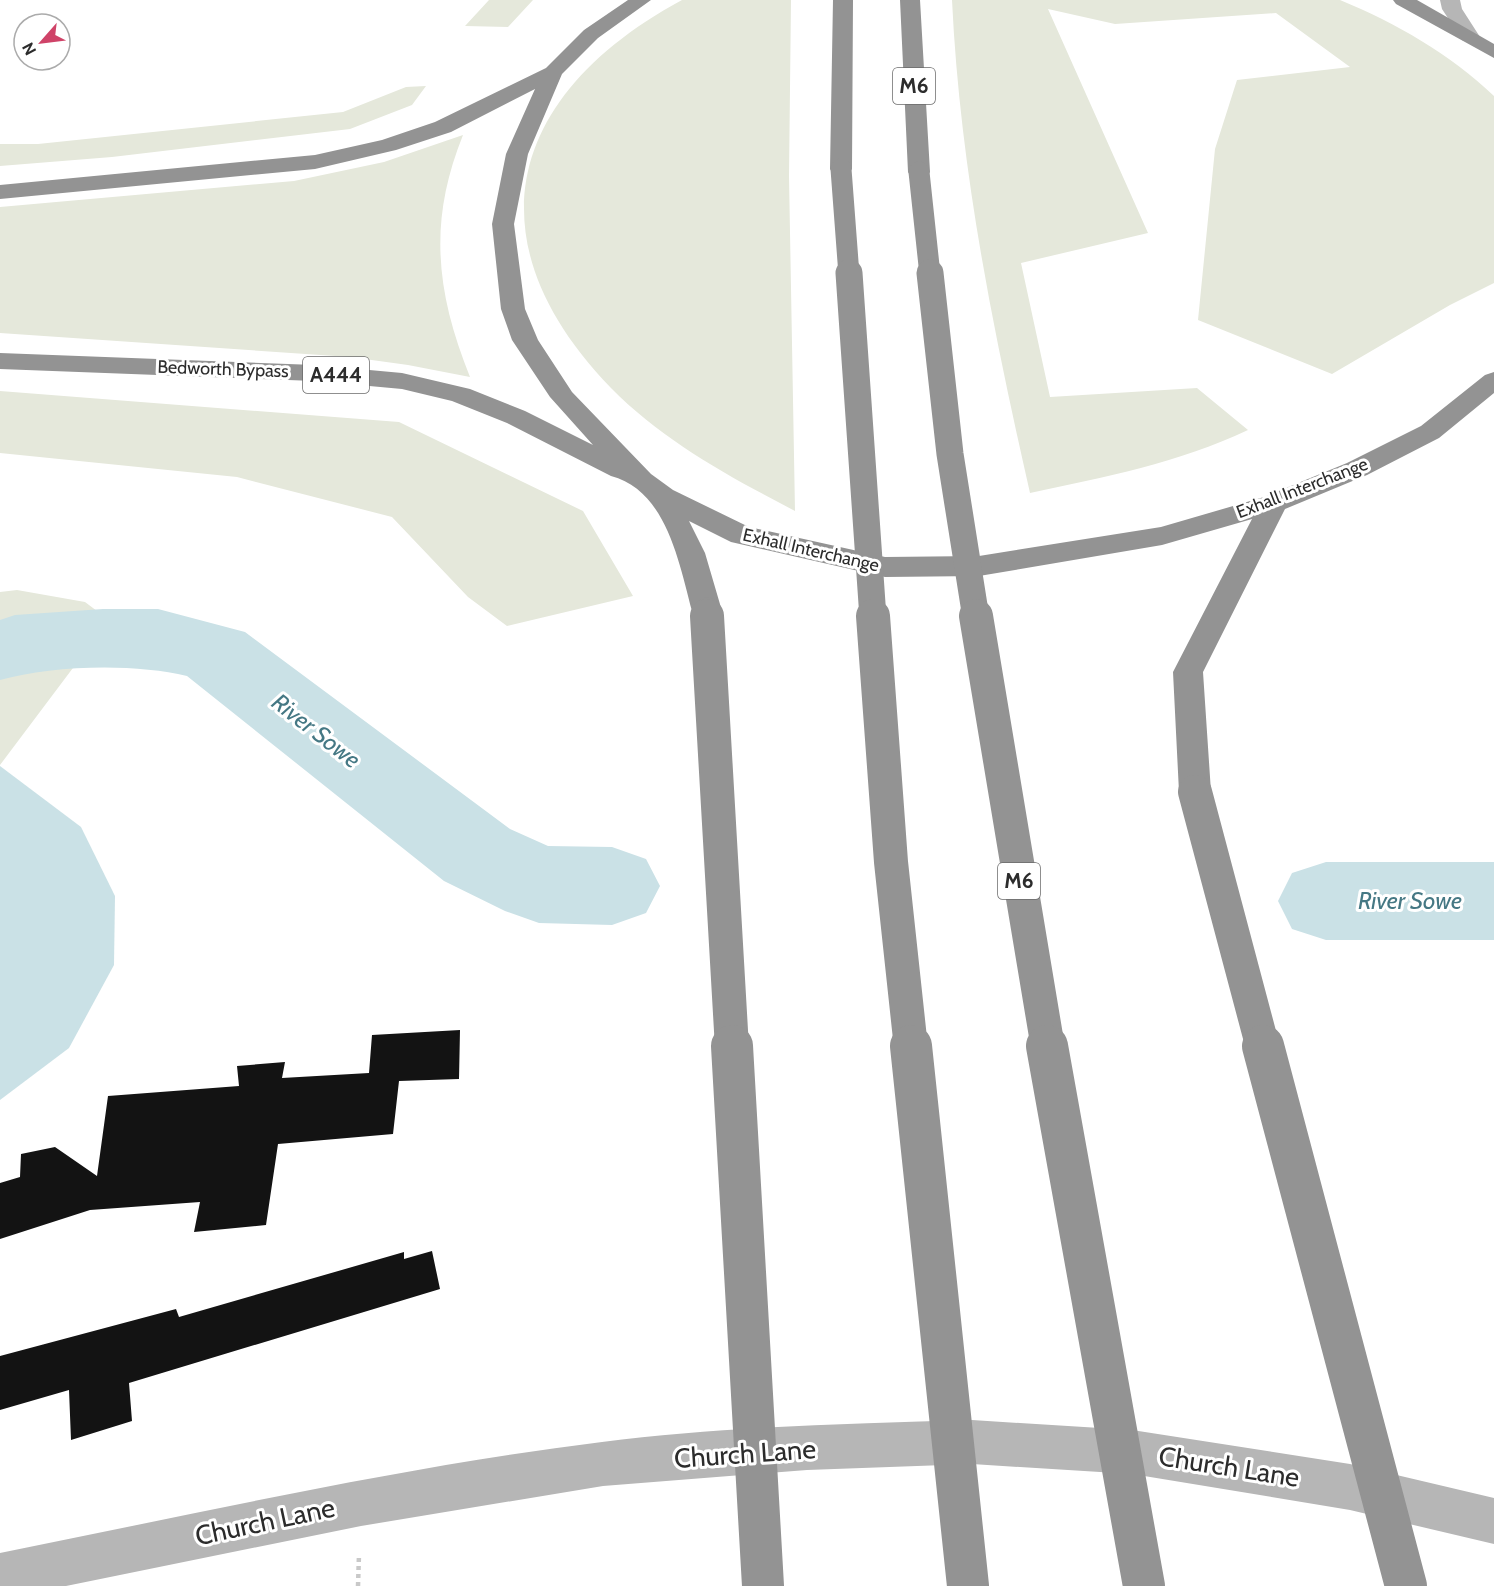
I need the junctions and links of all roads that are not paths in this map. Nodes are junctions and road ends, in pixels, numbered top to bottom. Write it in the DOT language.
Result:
graph roads {
  1 [pos="641,0"];
  2 [pos="843,0"];
  3 [pos="910,0"];
  4 [pos="1403,0"];
  5 [pos="1450,0"];
  6 [pos="622,6"];
  7 [pos="1470,37"];
  8 [pos="1494,52"];
  9 [pos="553,72"];
  10 [pos="0,192"];
  11 [pos="0,361"];
  12 [pos="1494,380"];
  13 [pos="1484,397"];
  14 [pos="652,488"];
  15 [pos="1274,503"];
  16 [pos="1494,1521"];
  17 [pos="0,1576"];
  18 [pos="763,1586"];
  19 [pos="968,1586"];
  20 [pos="1144,1586"];
  21 [pos="1406,1586"];
  1 -- 6 [label="highway, Exhall Interchange"];
  2 -- 19 [label="highway, bridge"];
  3 -- 20 [label="highway, M6, bridge"];
  4 -- 7 [label="highway"];
  5 -- 7 [label="street"];
  6 -- 9 [label="highway, Exhall Interchange"];
  7 -- 8 [label="highway"];
  9 -- 10 [label="highway"];
  9 -- 14 [label="highway, Exhall Interchange"];
  11 -- 14 [label="highway, Bedworth Bypass / A444"];
  12 -- 13 [label="highway, Exhall Interchange"];
  13 -- 15 [label="highway, Exhall Interchange"];
  14 -- 15 [label="highway, Exhall Interchange"];
  14 -- 18 [label="highway, bridge"];
  15 -- 21 [label="highway, bridge"];
  16 -- 17 [label="street, Church Lane"];
}
